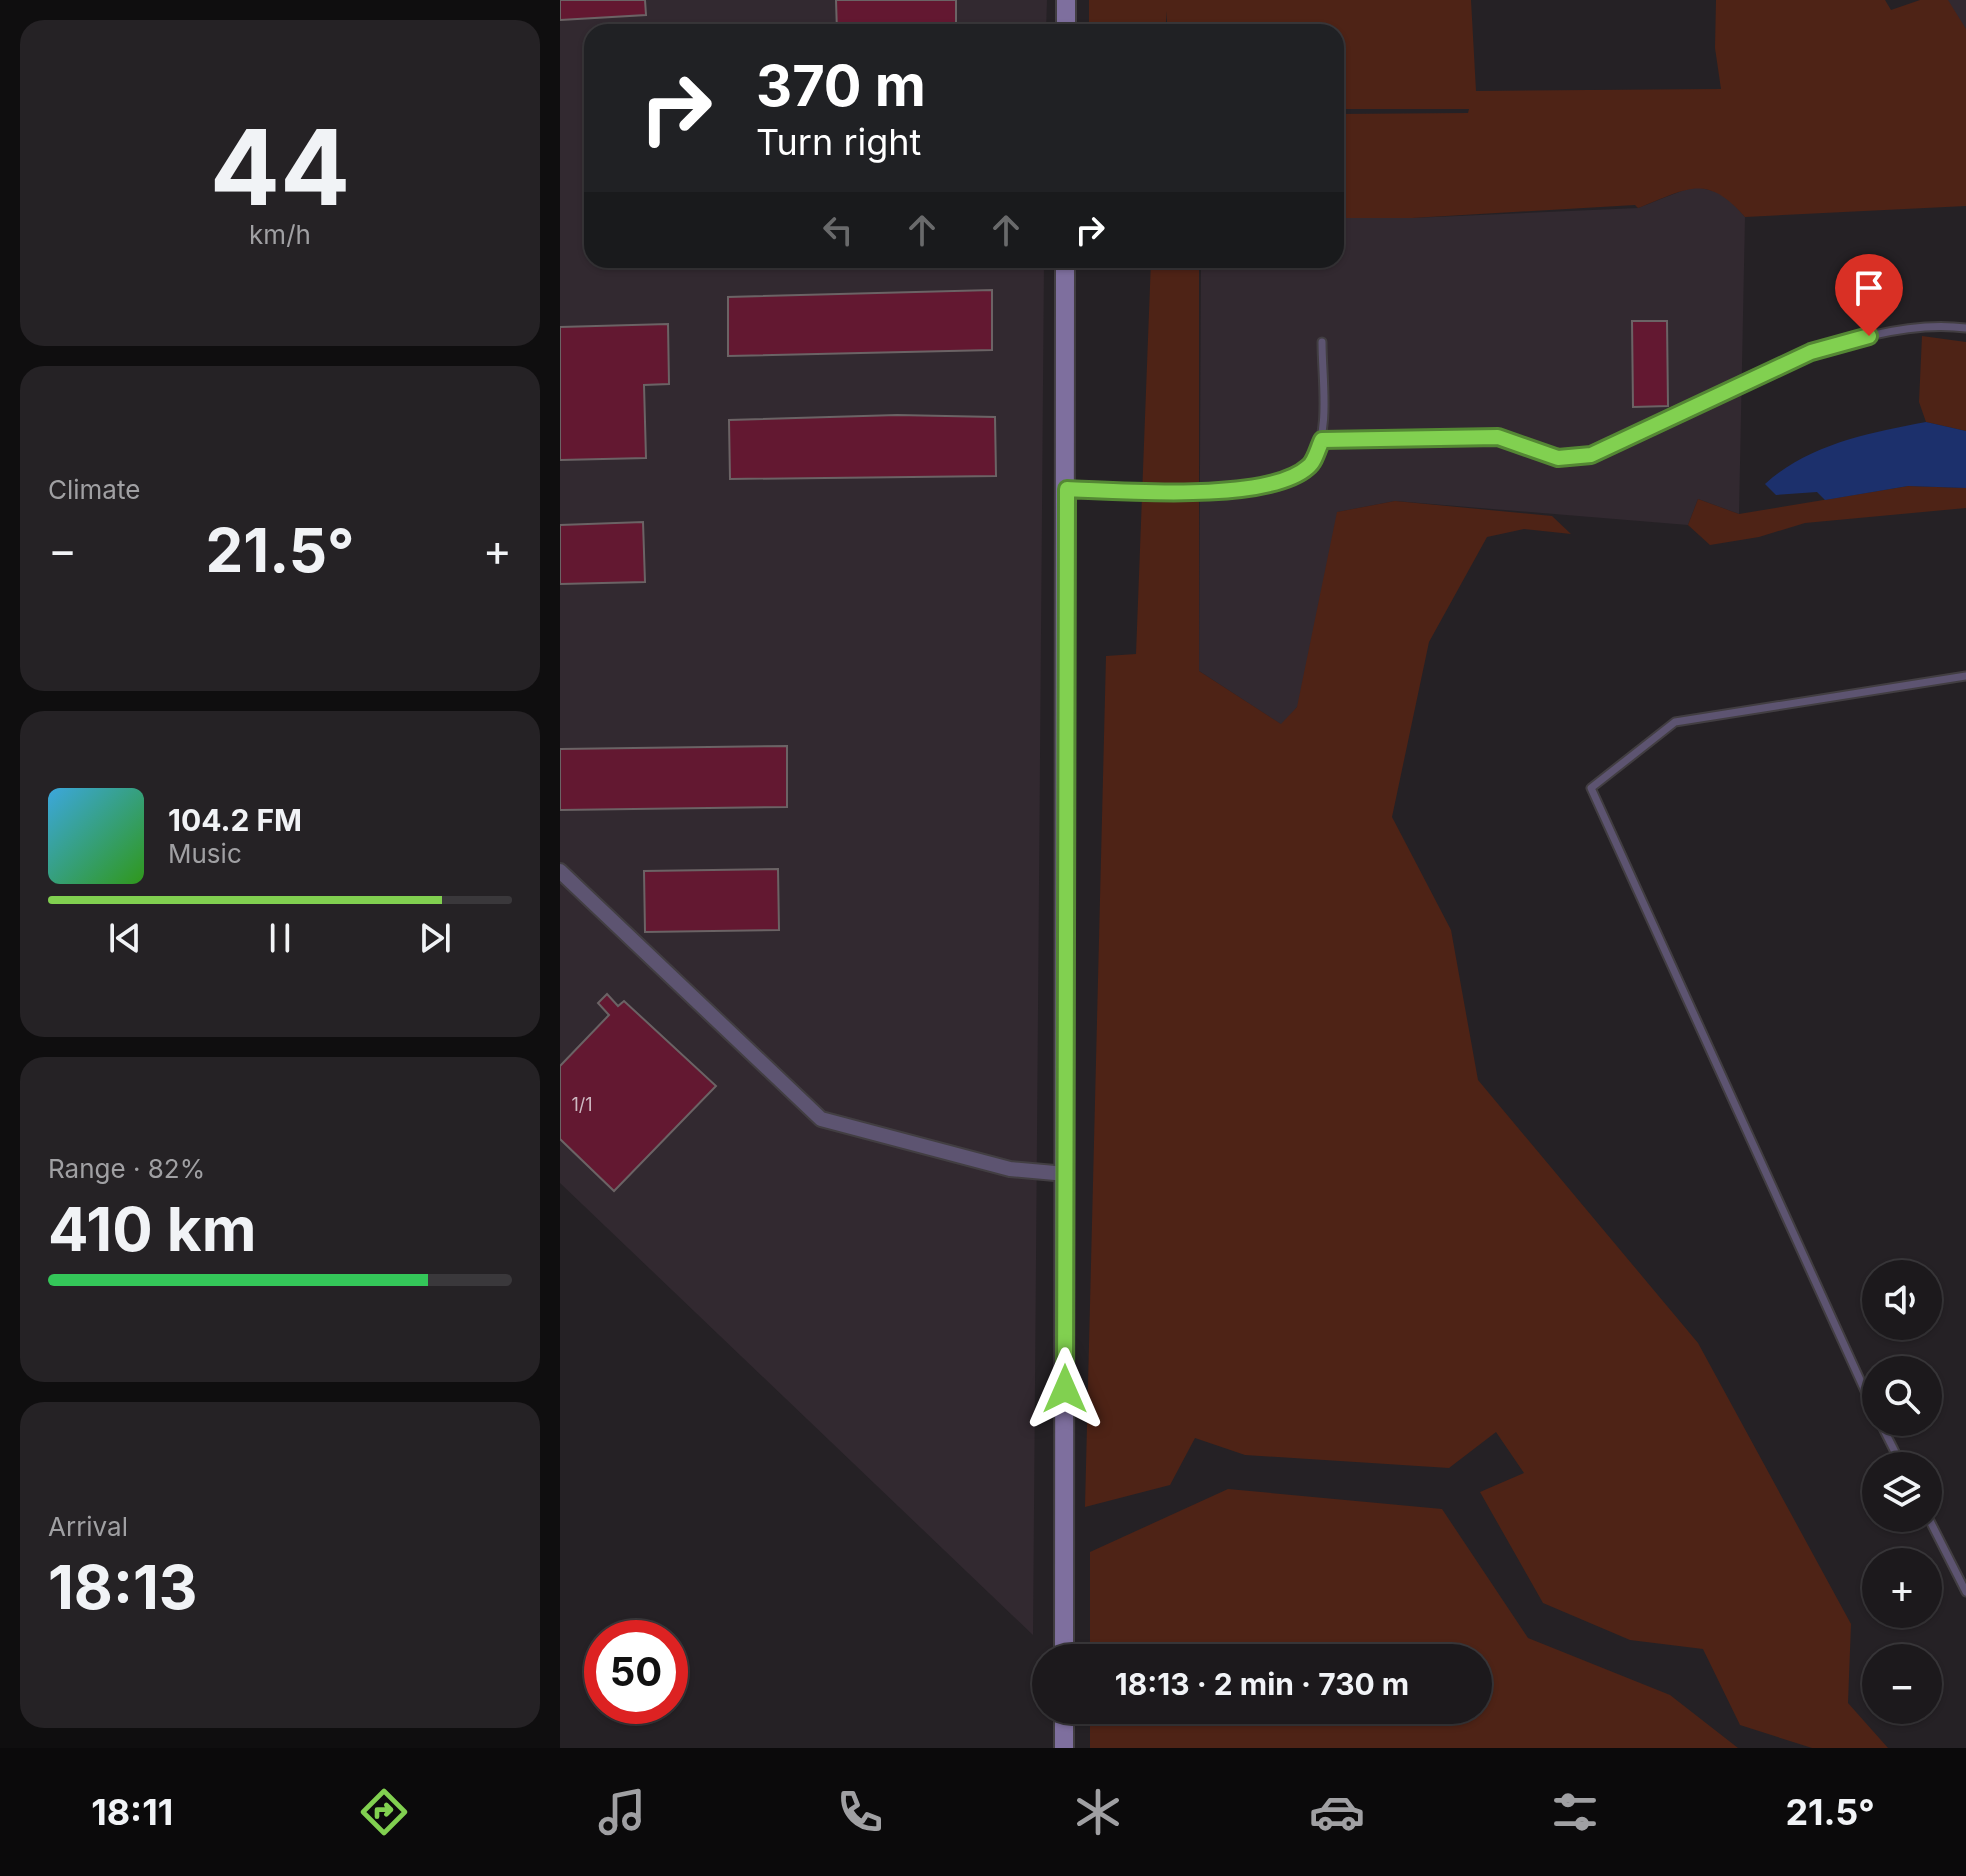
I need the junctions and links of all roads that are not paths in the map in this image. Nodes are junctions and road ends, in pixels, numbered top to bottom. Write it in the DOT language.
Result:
graph roads {
  1 [pos="1066,0"];
  2 [pos="1066,24"];
  3 [pos="1065,268"];
  4 [pos="1966,328"];
  5 [pos="1322,342"];
  6 [pos="1322,440"];
  7 [pos="1067,489"];
  8 [pos="1966,676"];
  9 [pos="560,871"];
  10 [pos="1066,1174"];
  11 [pos="1862,1384"];
  12 [pos="1936,1532"];
  13 [pos="1966,1592"];
  14 [pos="1064,1644"];
  15 [pos="1064,1724"];
  16 [pos="1064,1748"];
  1 -- 2 [label="main road"];
  3 -- 7 [label="main road"];
  4 -- 6 [label="lane"];
  5 -- 6 [label="lane"];
  6 -- 7 [label="lane"];
  7 -- 10 [label="main road"];
  8 -- 11 [label="lane"];
  9 -- 10 [label="street"];
  10 -- 14 [label="main road"];
  12 -- 13 [label="lane"];
  15 -- 16 [label="main road"];
}
